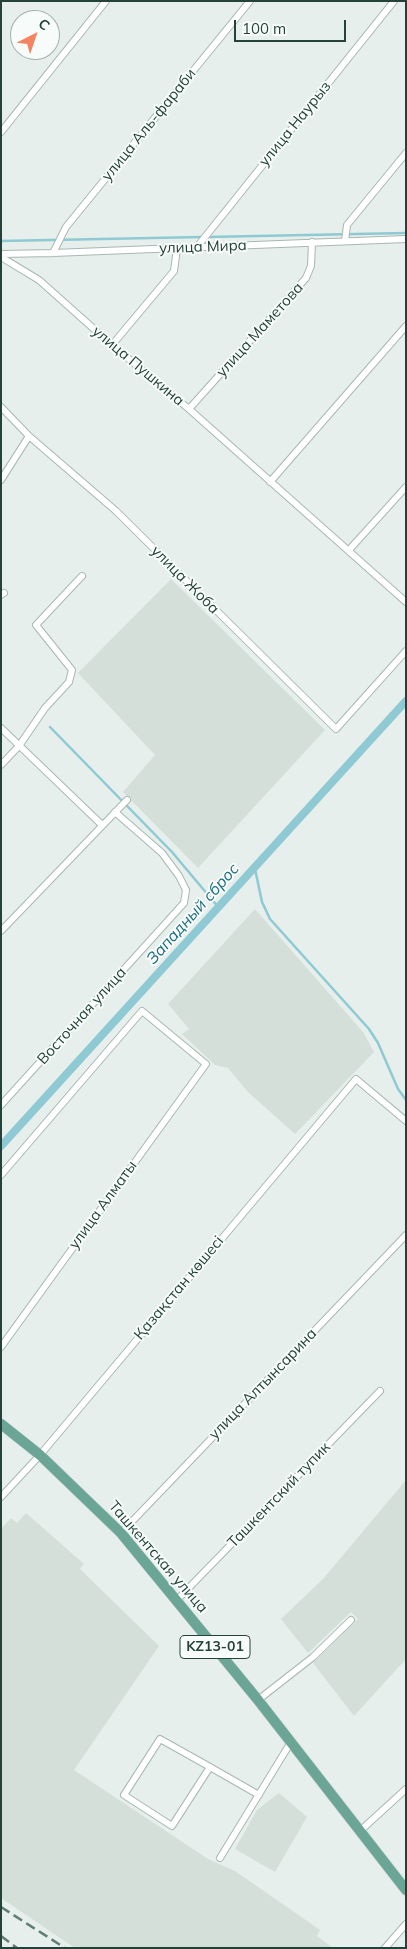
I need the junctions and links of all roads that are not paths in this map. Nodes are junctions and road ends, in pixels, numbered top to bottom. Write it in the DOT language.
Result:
graph roads {
  1 [pos="106,1"];
  2 [pos="250,1"];
  3 [pos="394,1"];
  4 [pos="1,132"];
  5 [pos="406,153"];
  6 [pos="406,239"];
  7 [pos="345,241"];
  8 [pos="312,242"];
  9 [pos="197,247"];
  10 [pos="177,248"];
  11 [pos="53,253"];
  12 [pos="1,255"];
  13 [pos="406,326"];
  14 [pos="112,345"];
  15 [pos="1,407"];
  16 [pos="189,409"];
  17 [pos="29,436"];
  18 [pos="1,480"];
  19 [pos="270,482"];
  20 [pos="406,487"];
  21 [pos="349,550"];
  22 [pos="82,576"];
  23 [pos="406,602"];
  24 [pos="406,651"];
  25 [pos="1,728"];
  26 [pos="19,746"];
  27 [pos="1,764"];
  28 [pos="127,800"];
  29 [pos="115,812"];
  30 [pos="102,825"];
  31 [pos="1,931"];
  32 [pos="1,1106"];
  33 [pos="406,1121"];
  34 [pos="1,1175"];
  35 [pos="406,1235"];
  36 [pos="1,1347"];
  37 [pos="380,1391"];
  38 [pos="1,1424"];
  39 [pos="40,1455"];
  40 [pos="1,1497"];
  41 [pos="121,1533"];
  42 [pos="177,1600"];
  43 [pos="351,1620"];
  44 [pos="258,1700"];
  45 [pos="291,1742"];
  46 [pos="210,1767"];
  47 [pos="406,1789"];
  48 [pos="259,1794"];
  49 [pos="360,1831"];
  50 [pos="220,1858"];
  51 [pos="406,1890"];
  52 [pos="406,1924"];
  53 [pos="385,1948"];
  1 -- 4 [label="street"];
  2 -- 11 [label="street, улица Аль-фараби"];
  3 -- 9 [label="street, улица Наурыз"];
  5 -- 7 [label="street"];
  6 -- 7 [label="street, улица Мира"];
  7 -- 8 [label="street, улица Мира"];
  8 -- 9 [label="street, улица Мира"];
  8 -- 16 [label="street, улица Маметова"];
  9 -- 10 [label="street, улица Мира"];
  10 -- 11 [label="street, улица Мира"];
  10 -- 14 [label="street"];
  11 -- 12 [label="street, улица Мира"];
  12 -- 14 [label="street, улица Пушкина"];
  13 -- 19 [label="street"];
  14 -- 16 [label="street, улица Пушкина"];
  15 -- 17 [label="street, улица Жоба"];
  16 -- 19 [label="street, улица Пушкина"];
  17 -- 18 [label="street"];
  17 -- 24 [label="street, улица Жоба"];
  19 -- 21 [label="street, улица Пушкина"];
  20 -- 21 [label="street"];
  21 -- 23 [label="street, улица Пушкина"];
  22 -- 26 [label="street"];
  25 -- 26 [label="street"];
  26 -- 27 [label="street"];
  26 -- 30 [label="street"];
  28 -- 29 [label="street"];
  29 -- 30 [label="street"];
  29 -- 32 [label="street, Восточная улица"];
  30 -- 31 [label="street"];
  33 -- 39 [label="street, Қазақстан көшесі"];
  34 -- 36 [label="street, улица Алматы"];
  35 -- 41 [label="street, улица Алтынсарина"];
  37 -- 42 [label="street, Ташкентский тупик"];
  38 -- 39 [label="main road, Ташкентская улица / KZ13-01"];
  39 -- 40 [label="street, Қазақстан көшесі"];
  39 -- 41 [label="main road, Ташкентская улица / KZ13-01"];
  41 -- 42 [label="main road, Ташкентская улица / KZ13-01"];
  42 -- 44 [label="main road, Ташкентская улица / KZ13-01"];
  43 -- 44 [label="street"];
  44 -- 45 [label="main road, Ташкентская улица / KZ13-01"];
  45 -- 48 [label="street"];
  45 -- 49 [label="main road, Ташкентская улица / KZ13-01"];
  46 -- 46 [label="street"];
  46 -- 48 [label="street"];
  47 -- 49 [label="street"];
  48 -- 50 [label="street"];
  49 -- 51 [label="main road, Ташкентская улица / KZ13-01"];
  52 -- 53 [label="street"];
}
